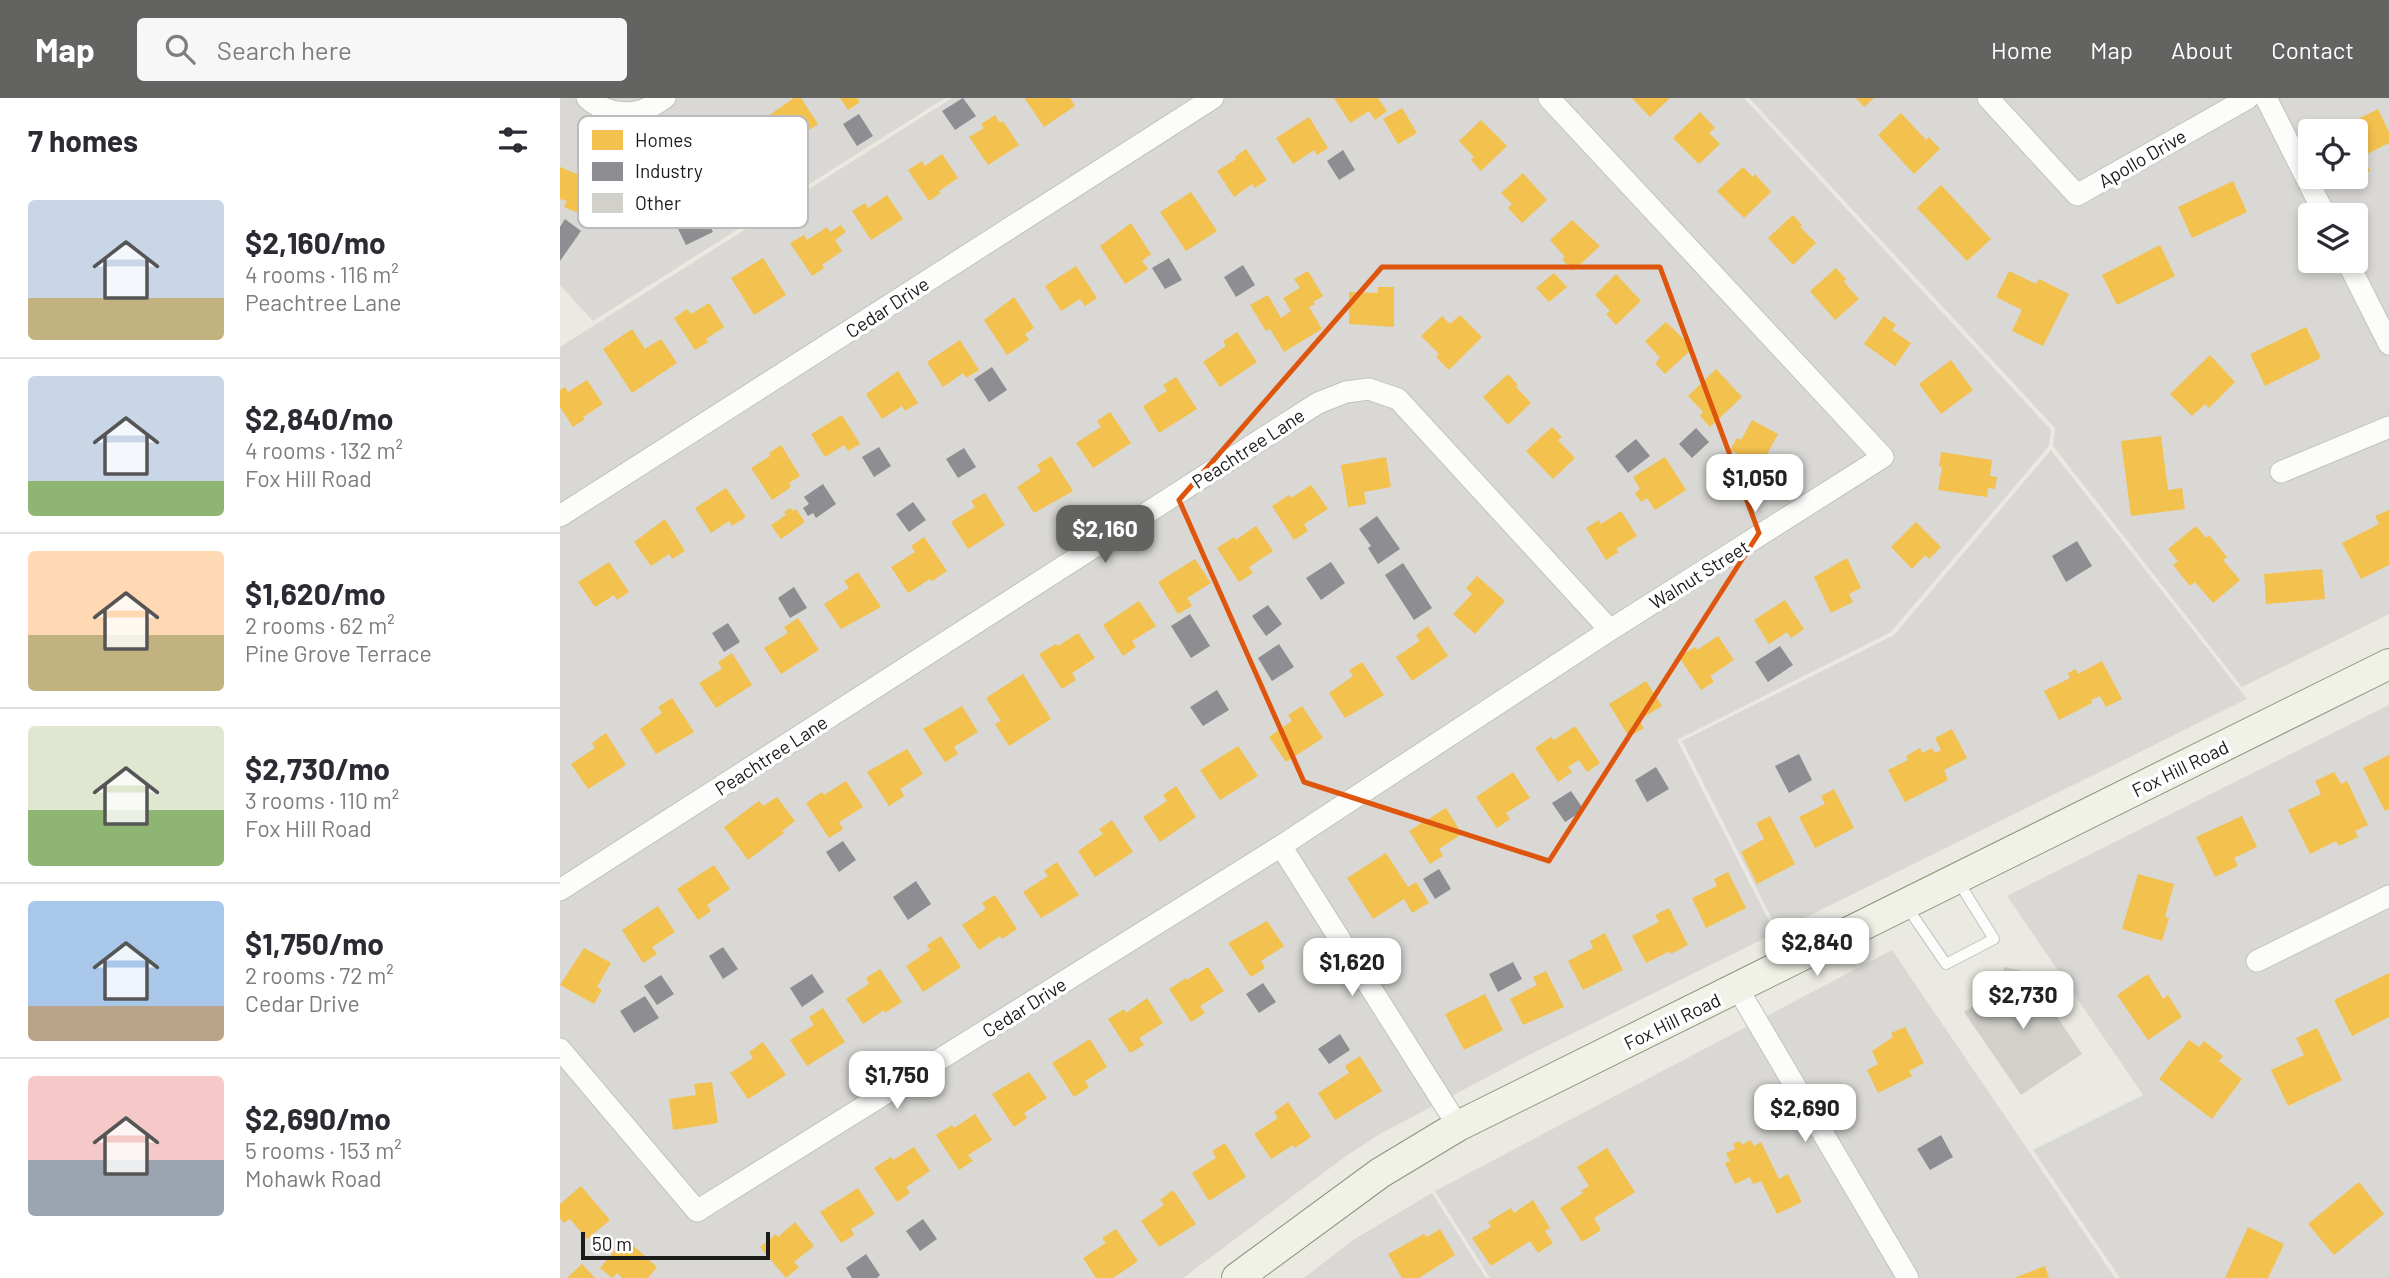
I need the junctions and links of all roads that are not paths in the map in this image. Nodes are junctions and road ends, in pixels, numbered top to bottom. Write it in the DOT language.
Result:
graph roads {
  1 [pos="587,98"];
  2 [pos="665,98"];
  3 [pos="1213,98"];
  4 [pos="1549,98"];
  5 [pos="1989,98"];
  6 [pos="2248,98"];
  7 [pos="2266,98"];
  8 [pos="2319,203"];
  9 [pos="2353,273"];
  10 [pos="2389,344"];
  11 [pos="2389,427"];
  12 [pos="2281,472"];
  13 [pos="560,516"];
  14 [pos="1610,630"];
  15 [pos="2389,664"];
  16 [pos="1281,846"];
  17 [pos="1957,880"];
  18 [pos="560,890"];
  19 [pos="2389,896"];
  20 [pos="1905,905"];
  21 [pos="2257,961"];
  22 [pos="1738,989"];
  23 [pos="560,1049"];
  24 [pos="1458,1126"];
  25 [pos="1237,1278"];
  26 [pos="1908,1278"];
  1 -- 2 [label="street"];
  3 -- 13 [label="street, Cedar Drive"];
  4 -- 14 [label="street, Walnut Street"];
  5 -- 6 [label="street, Apollo Drive"];
  7 -- 8 [label="street"];
  9 -- 10 [label="street"];
  11 -- 12 [label="street"];
  14 -- 16 [label="street, Walnut Street"];
  14 -- 18 [label="street, Peachtree Lane"];
  15 -- 17 [label="main road, Fox Hill Road"];
  16 -- 23 [label="street, Cedar Drive"];
  16 -- 24 [label="street"];
  17 -- 20 [label="main road, Fox Hill Road"];
  17 -- 20 [label="lane"];
  19 -- 21 [label="street"];
  20 -- 22 [label="main road, Fox Hill Road"];
  22 -- 24 [label="main road, Fox Hill Road"];
  22 -- 26 [label="street"];
  24 -- 25 [label="main road, Fox Hill Road"];
}
